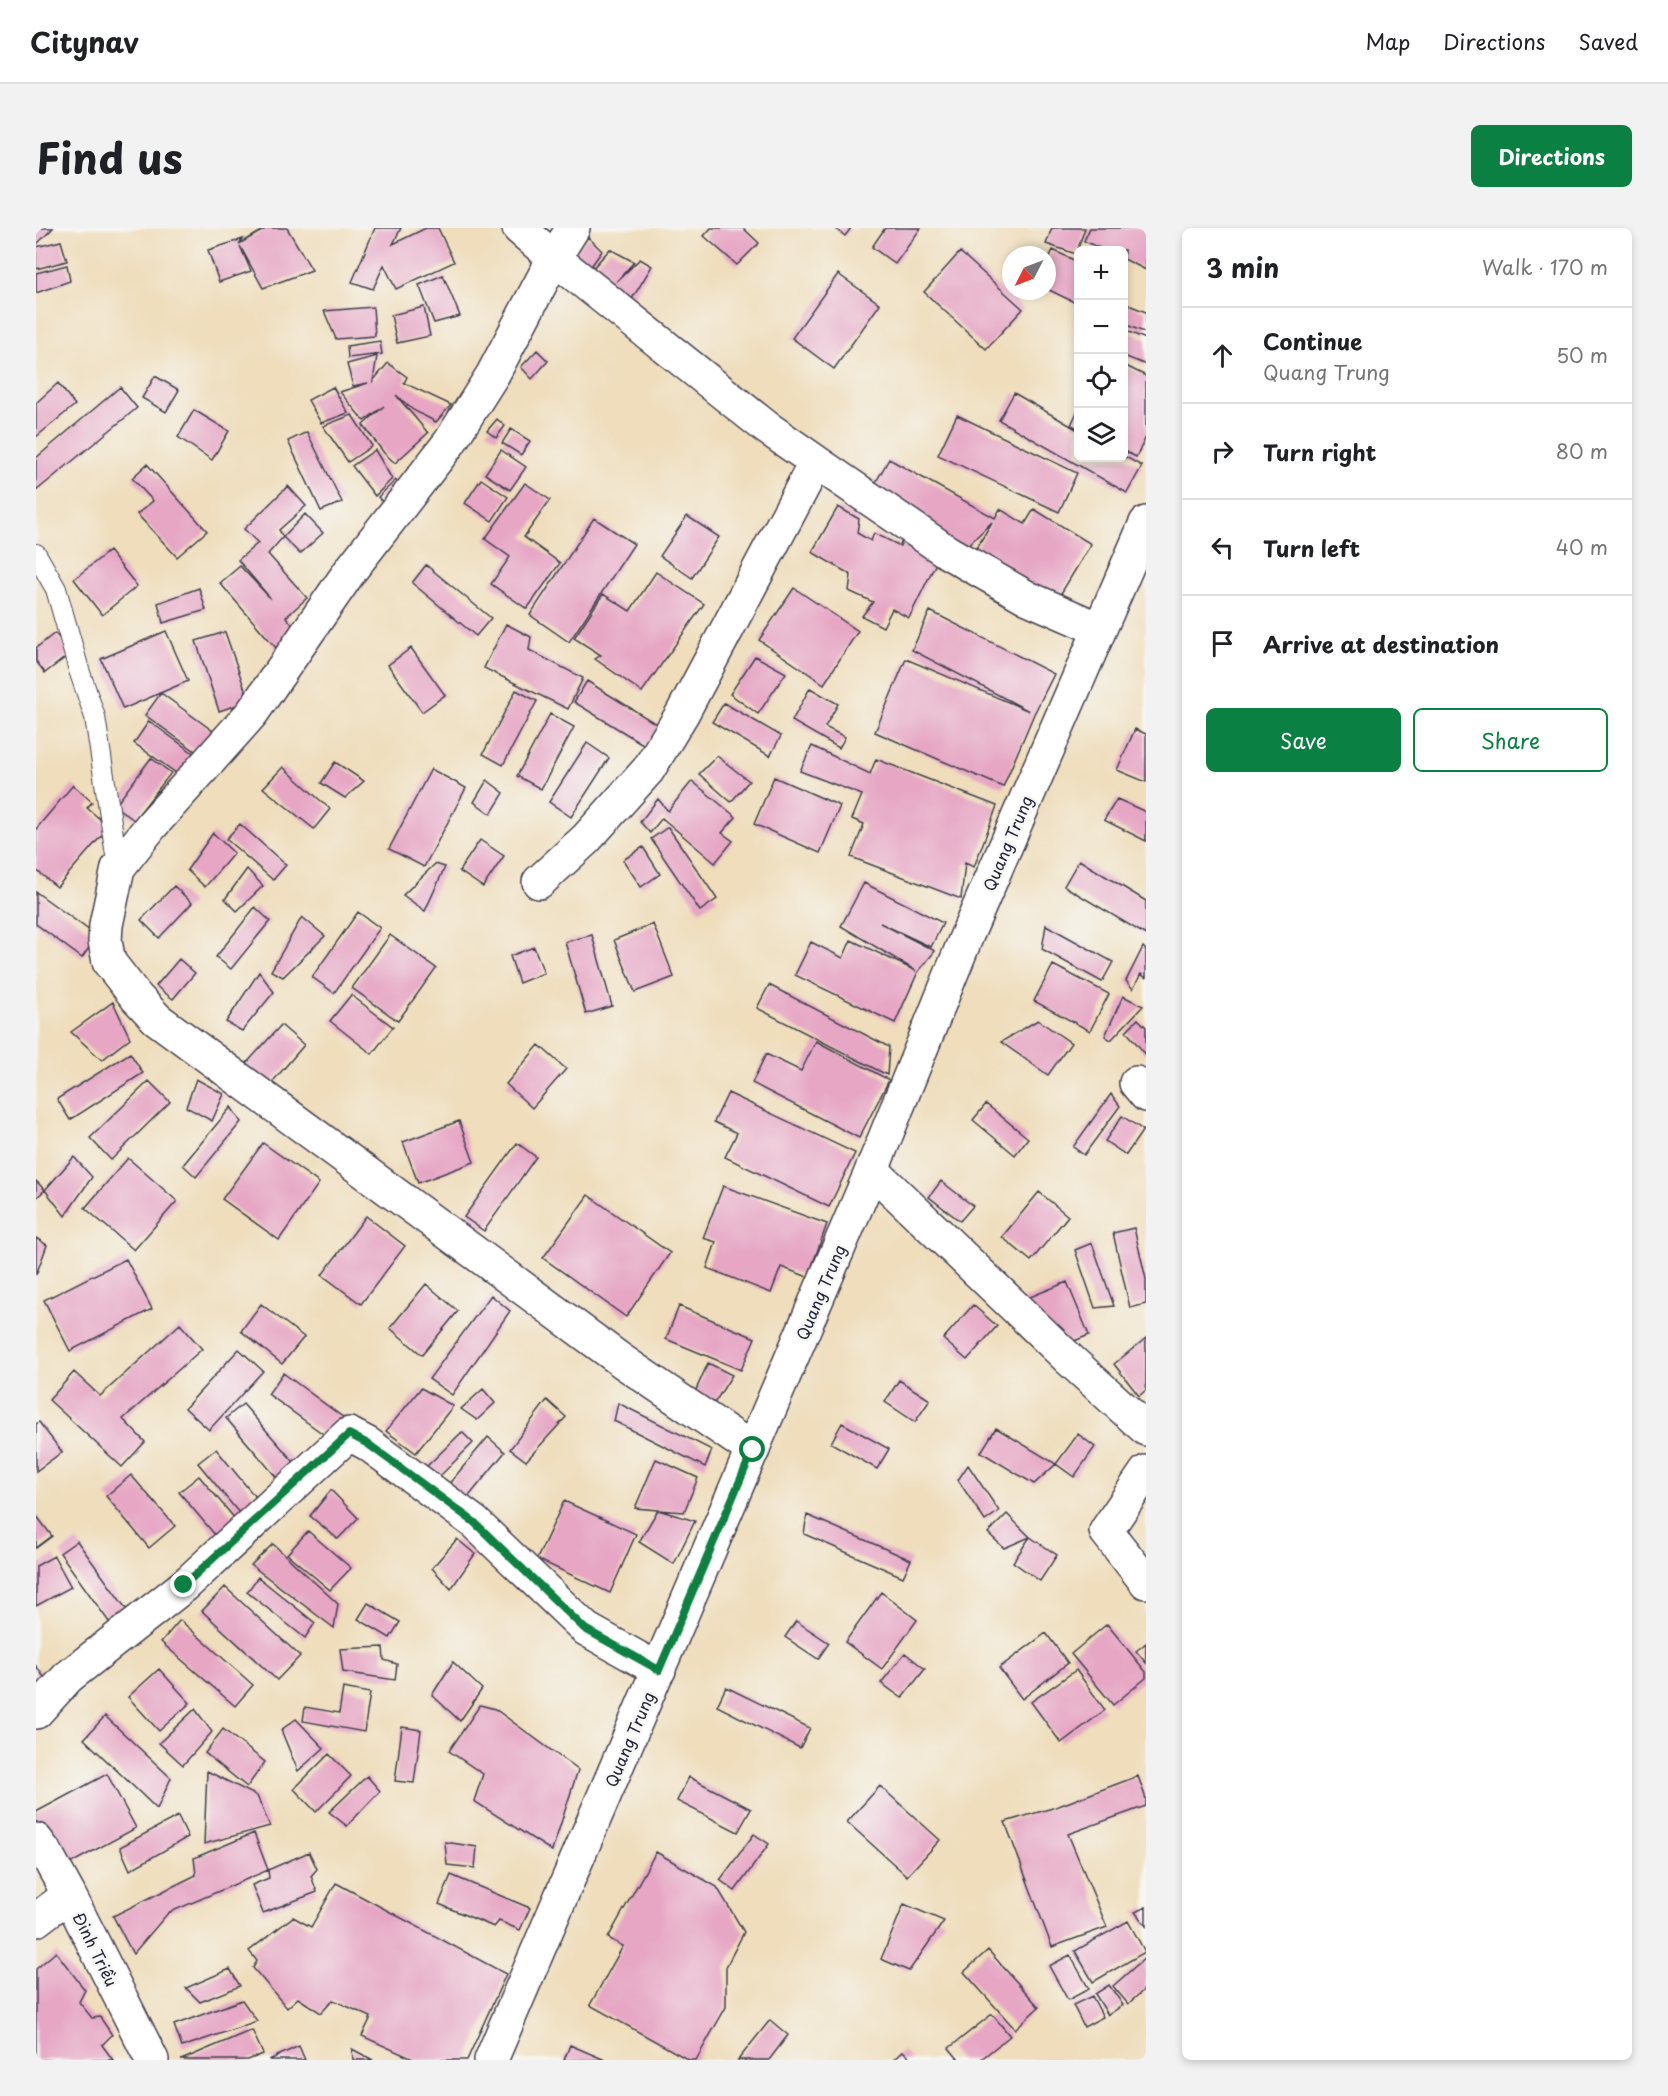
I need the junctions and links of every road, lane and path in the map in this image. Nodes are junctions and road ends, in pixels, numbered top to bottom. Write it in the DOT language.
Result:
graph roads {
  1 [pos="519,228"];
  2 [pos="573,228"];
  3 [pos="554,258"];
  4 [pos="816,462"];
  5 [pos="1146,523"];
  6 [pos="36,554"];
  7 [pos="1099,629"];
  8 [pos="118,868"];
  9 [pos="539,882"];
  10 [pos="872,1170"];
  11 [pos="1146,1429"];
  12 [pos="753,1450"];
  13 [pos="1146,1472"];
  14 [pos="1146,1582"];
  15 [pos="659,1670"];
  16 [pos="36,1712"];
  17 [pos="36,1840"];
  18 [pos="69,1895"];
  19 [pos="36,1920"];
  20 [pos="152,2060"];
  21 [pos="491,2060"];
  1 -- 3 [label="street"];
  2 -- 3 [label="street"];
  3 -- 4 [label="street"];
  3 -- 8 [label="street"];
  4 -- 7 [label="street"];
  4 -- 9 [label="street"];
  5 -- 7 [label="street, Quang Trung"];
  6 -- 8 [label="lane"];
  7 -- 10 [label="street, Quang Trung"];
  8 -- 12 [label="street"];
  10 -- 11 [label="street"];
  10 -- 12 [label="street, Quang Trung"];
  12 -- 15 [label="street, Quang Trung"];
  13 -- 14 [label="street"];
  15 -- 16 [label="street"];
  15 -- 21 [label="street, Quang Trung"];
  17 -- 18 [label="street, Đinh Triều"];
  18 -- 19 [label="street"];
  18 -- 20 [label="street, Đinh Triều"];
}
